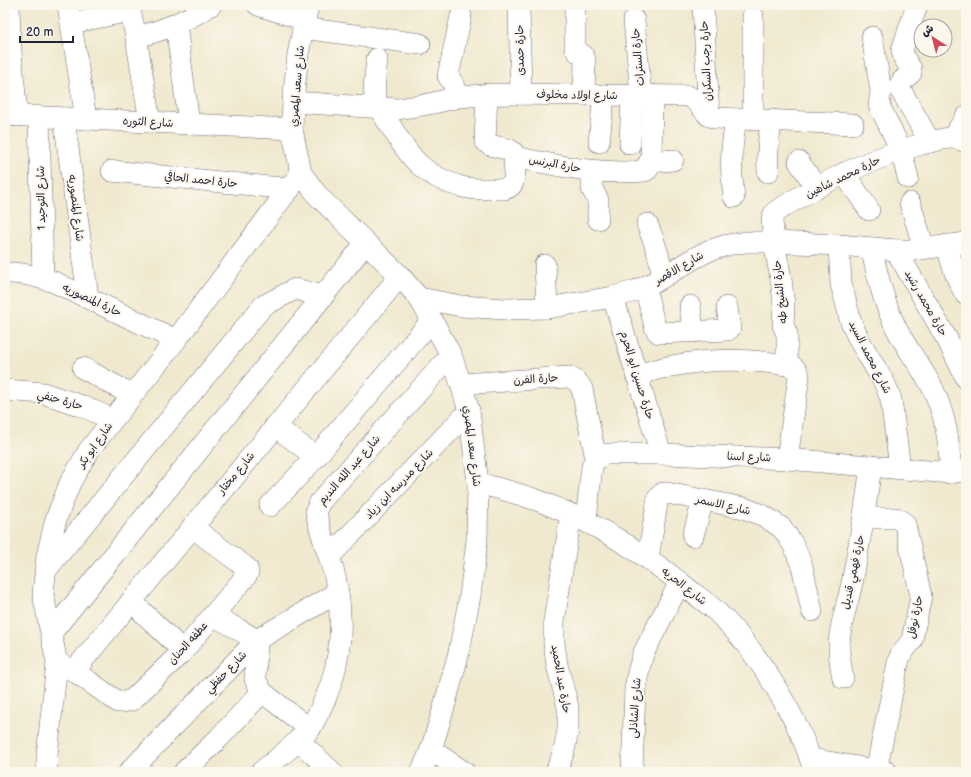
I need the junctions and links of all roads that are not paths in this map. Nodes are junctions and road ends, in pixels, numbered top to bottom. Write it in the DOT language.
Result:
graph roads {
  1 [pos="9,5"];
  2 [pos="211,5"];
  3 [pos="258,5"];
  4 [pos="519,5"];
  5 [pos="575,5"];
  6 [pos="703,5"];
  7 [pos="917,5"];
  8 [pos="129,8"];
  9 [pos="70,14"];
  10 [pos="187,15"];
  11 [pos="461,16"];
  12 [pos="753,16"];
  13 [pos="305,18"];
  14 [pos="634,20"];
  15 [pos="136,37"];
  16 [pos="872,37"];
  17 [pos="420,44"];
  18 [pos="377,59"];
  19 [pos="487,94"];
  20 [pos="521,94"];
  21 [pos="584,95"];
  22 [pos="604,95"];
  23 [pos="642,95"];
  24 [pos="455,98"];
  25 [pos="293,102"];
  26 [pos="379,107"];
  27 [pos="11,115"];
  28 [pos="709,116"];
  29 [pos="39,117"];
  30 [pos="966,117"];
  31 [pos="64,118"];
  32 [pos="86,119"];
  33 [pos="754,120"];
  34 [pos="150,122"];
  35 [pos="189,124"];
  36 [pos="853,124"];
  37 [pos="292,129"];
  38 [pos="959,140"];
  39 [pos="599,142"];
  40 [pos="930,142"];
  41 [pos="630,144"];
  42 [pos="901,150"];
  43 [pos="514,157"];
  44 [pos="672,160"];
  45 [pos="651,162"];
  46 [pos="799,162"];
  47 [pos="112,170"];
  48 [pos="592,171"];
  49 [pos="768,172"];
  50 [pos="844,173"];
  51 [pos="908,178"];
  52 [pos="295,181"];
  53 [pos="817,188"];
  54 [pos="734,197"];
  55 [pos="910,203"];
  56 [pos="869,210"];
  57 [pos="598,218"];
  58 [pos="647,224"];
  59 [pos="774,242"];
  60 [pos="365,244"];
  61 [pos="957,244"];
  62 [pos="839,245"];
  63 [pos="871,248"];
  64 [pos="924,248"];
  65 [pos="896,250"];
  66 [pos="544,265"];
  67 [pos="5,273"];
  68 [pos="400,276"];
  69 [pos="663,277"];
  70 [pos="43,278"];
  71 [pos="645,287"];
  72 [pos="966,295"];
  73 [pos="324,296"];
  74 [pos="613,297"];
  75 [pos="88,298"];
  76 [pos="419,298"];
  77 [pos="690,306"];
  78 [pos="727,307"];
  79 [pos="547,308"];
  80 [pos="432,320"];
  81 [pos="693,332"];
  82 [pos="176,340"];
  83 [pos="451,355"];
  84 [pos="787,365"];
  85 [pos="83,368"];
  86 [pos="636,375"];
  87 [pos="966,378"];
  88 [pos="461,384"];
  89 [pos="5,390"];
  90 [pos="132,395"];
  91 [pos="469,411"];
  92 [pos="112,419"];
  93 [pos="275,426"];
  94 [pos="660,454"];
  95 [pos="316,458"];
  96 [pos="596,459"];
  97 [pos="787,459"];
  98 [pos="871,466"];
  99 [pos="900,468"];
  100 [pos="958,472"];
  101 [pos="478,483"];
  102 [pos="703,500"];
  103 [pos="270,506"];
  104 [pos="578,518"];
  105 [pos="864,518"];
  106 [pos="192,527"];
  107 [pos="693,536"];
  108 [pos="329,557"];
  109 [pos="648,558"];
  110 [pos="45,571"];
  111 [pos="680,582"];
  112 [pos="338,592"];
  113 [pos="131,601"];
  114 [pos="812,611"];
  115 [pos="213,615"];
  116 [pos="52,632"];
  117 [pos="257,640"];
  118 [pos="183,651"];
  119 [pos="66,667"];
  120 [pos="843,678"];
  121 [pos="262,692"];
  122 [pos="304,734"];
  123 [pos="431,750"];
  124 [pos="812,766"];
  125 [pos="879,771"];
  126 [pos="48,772"];
  127 [pos="129,772"];
  128 [pos="184,772"];
  129 [pos="261,772"];
  130 [pos="332,772"];
  131 [pos="421,772"];
  132 [pos="464,772"];
  133 [pos="556,772"];
  134 [pos="632,772"];
  1 -- 27 [label="street"];
  2 -- 10 [label="street"];
  3 -- 13 [label="street"];
  4 -- 20 [label="street, حارة حمدى"];
  5 -- 21 [label="street"];
  6 -- 28 [label="street, حارة رجب السكران"];
  7 -- 40 [label="street"];
  8 -- 9 [label="street"];
  8 -- 15 [label="street"];
  9 -- 32 [label="street"];
  10 -- 15 [label="street"];
  10 -- 35 [label="street"];
  11 -- 24 [label="street"];
  12 -- 33 [label="street"];
  13 -- 17 [label="street"];
  13 -- 25 [label="street, شارع سعد المصري"];
  14 -- 23 [label="street, حارة السترات"];
  15 -- 34 [label="street"];
  16 -- 42 [label="street"];
  18 -- 26 [label="street"];
  19 -- 20 [label="street, شارع اولاد مخلوف"];
  19 -- 24 [label="street, شارع اولاد مخلوف"];
  19 -- 43 [label="street, حارة البرنس"];
  20 -- 21 [label="street, شارع اولاد مخلوف"];
  21 -- 22 [label="street, شارع اولاد مخلوف"];
  22 -- 23 [label="street, شارع اولاد مخلوف"];
  22 -- 39 [label="street"];
  23 -- 28 [label="street, شارع اولاد مخلوف"];
  23 -- 41 [label="street"];
  23 -- 45 [label="street"];
  24 -- 26 [label="street, شارع اولاد مخلوف"];
  25 -- 26 [label="street, شارع اولاد مخلوف"];
  25 -- 37 [label="street, شارع سعد المصري"];
  26 -- 43 [label="street"];
  27 -- 29 [label="street, شارع الثوره"];
  28 -- 33 [label="street"];
  29 -- 31 [label="street, شارع الثوره"];
  29 -- 70 [label="street, شارع التوحيد 1"];
  30 -- 38 [label="street"];
  31 -- 32 [label="street, شارع الثوره"];
  31 -- 75 [label="street, شارع المنصوريه"];
  32 -- 34 [label="street, شارع الثوره"];
  33 -- 36 [label="street"];
  33 -- 49 [label="street"];
  33 -- 54 [label="street"];
  34 -- 35 [label="street, شارع الثوره"];
  35 -- 37 [label="street, شارع الثوره"];
  37 -- 52 [label="street, شارع سعد المصري"];
  38 -- 40 [label="street, حارة محمد شاهين"];
  40 -- 42 [label="street, حارة محمد شاهين"];
  42 -- 50 [label="street, حارة محمد شاهين"];
  42 -- 51 [label="street"];
  43 -- 48 [label="street, حارة البرنس"];
  44 -- 45 [label="street, حارة البرنس"];
  45 -- 48 [label="street, حارة البرنس"];
  46 -- 53 [label="street"];
  47 -- 52 [label="street, حارة احمد الحافي"];
  48 -- 57 [label="street"];
  50 -- 53 [label="street, حارة محمد شاهين"];
  50 -- 56 [label="street"];
  52 -- 60 [label="street, شارع سعد المصري"];
  52 -- 82 [label="street, شارع ابو بكر"];
  53 -- 59 [label="street, حارة محمد شاهين"];
  55 -- 64 [label="street"];
  58 -- 69 [label="street"];
  59 -- 62 [label="street, شارع الاقصر"];
  59 -- 69 [label="street, شارع الاقصر"];
  59 -- 84 [label="street, حارة الشيخ طه"];
  60 -- 68 [label="street, شارع سعد المصري"];
  60 -- 73 [label="street"];
  61 -- 64 [label="street, شارع الاقصر"];
  61 -- 72 [label="street"];
  62 -- 63 [label="street, شارع الاقصر"];
  62 -- 99 [label="street, شارع محمد السيد"];
  63 -- 65 [label="street, شارع الاقصر"];
  63 -- 100 [label="street"];
  64 -- 65 [label="street, شارع الاقصر"];
  65 -- 87 [label="street, حارة محمد رشيد"];
  66 -- 79 [label="street"];
  67 -- 70 [label="street, حارة المنصوريه"];
  68 -- 76 [label="street, شارع سعد المصري"];
  68 -- 93 [label="street, شارع مختار"];
  69 -- 71 [label="street, شارع الاقصر"];
  70 -- 75 [label="street, حارة المنصوريه"];
  71 -- 74 [label="street, شارع الاقصر"];
  71 -- 81 [label="street"];
  73 -- 110 [label="street"];
  73 -- 116 [label="street"];
  74 -- 79 [label="street, شارع الاقصر"];
  74 -- 86 [label="street, حارة حسين ابو الحرم"];
  75 -- 82 [label="street, حارة المنصوريه"];
  76 -- 79 [label="street, شارع الاقصر"];
  76 -- 80 [label="street, شارع سعد المصري"];
  77 -- 81 [label="street"];
  78 -- 81 [label="street"];
  80 -- 83 [label="street, شارع سعد المصري"];
  80 -- 95 [label="street"];
  82 -- 90 [label="street, شارع ابو بكر"];
  83 -- 88 [label="street, شارع سعد المصري"];
  83 -- 108 [label="street, شارع عبد الله النديم"];
  84 -- 86 [label="street"];
  84 -- 97 [label="street"];
  85 -- 90 [label="street"];
  86 -- 94 [label="street, حارة حسين ابو الحرم"];
  88 -- 91 [label="street, شارع سعد المصري"];
  88 -- 96 [label="street, حارة الفرن"];
  89 -- 92 [label="street, حارة حنفي"];
  90 -- 92 [label="street, شارع ابو بكر"];
  91 -- 101 [label="street, شارع سعد المصري"];
  91 -- 108 [label="street, شارع مدرسه ابن زياد"];
  92 -- 110 [label="street, شارع ابو بكر"];
  93 -- 95 [label="street"];
  93 -- 106 [label="street, شارع مختار"];
  94 -- 96 [label="street, شارع اسنا"];
  94 -- 97 [label="street, شارع اسنا"];
  95 -- 103 [label="street"];
  96 -- 104 [label="street"];
  97 -- 98 [label="street, شارع اسنا"];
  98 -- 99 [label="street, شارع اسنا"];
  98 -- 105 [label="street, حارة فهمي قنديل"];
  99 -- 100 [label="street, شارع اسنا"];
  101 -- 104 [label="street, شارع الحريه"];
  101 -- 123 [label="street, شارع سعد المصري"];
  102 -- 107 [label="street"];
  102 -- 109 [label="street, شارع الاسمر"];
  102 -- 114 [label="street, شارع الاسمر"];
  104 -- 109 [label="street, شارع الحريه"];
  104 -- 133 [label="street, حارة عبد الحميد"];
  105 -- 120 [label="street, حارة فهمي قنديل"];
  105 -- 125 [label="street, حارة نوفل"];
  106 -- 113 [label="street, شارع مختار"];
  106 -- 115 [label="street, عطفه الحنان"];
  108 -- 112 [label="street, شارع عبد الله النديم"];
  109 -- 111 [label="street, شارع الحريه"];
  110 -- 116 [label="street, شارع ابو بكر"];
  111 -- 124 [label="street, شارع الحريه"];
  111 -- 134 [label="street, شارع الشاذلى"];
  112 -- 117 [label="street, شارع حفظي"];
  112 -- 122 [label="street, شارع عبد الله النديم"];
  113 -- 118 [label="street"];
  113 -- 119 [label="street, شارع مختار"];
  115 -- 117 [label="street"];
  115 -- 118 [label="street, عطفه الحنان"];
  116 -- 119 [label="street, شارع ابو بكر"];
  117 -- 121 [label="street"];
  117 -- 127 [label="street, شارع حفظي"];
  118 -- 119 [label="street, عطفه الحنان"];
  119 -- 126 [label="street, شارع ابو بكر"];
  121 -- 122 [label="street"];
  121 -- 128 [label="street"];
  122 -- 129 [label="street, شارع عبد الله النديم"];
  122 -- 130 [label="street"];
  123 -- 131 [label="street, شارع سعد المصري"];
  123 -- 132 [label="street"];
  124 -- 125 [label="street"];
}
